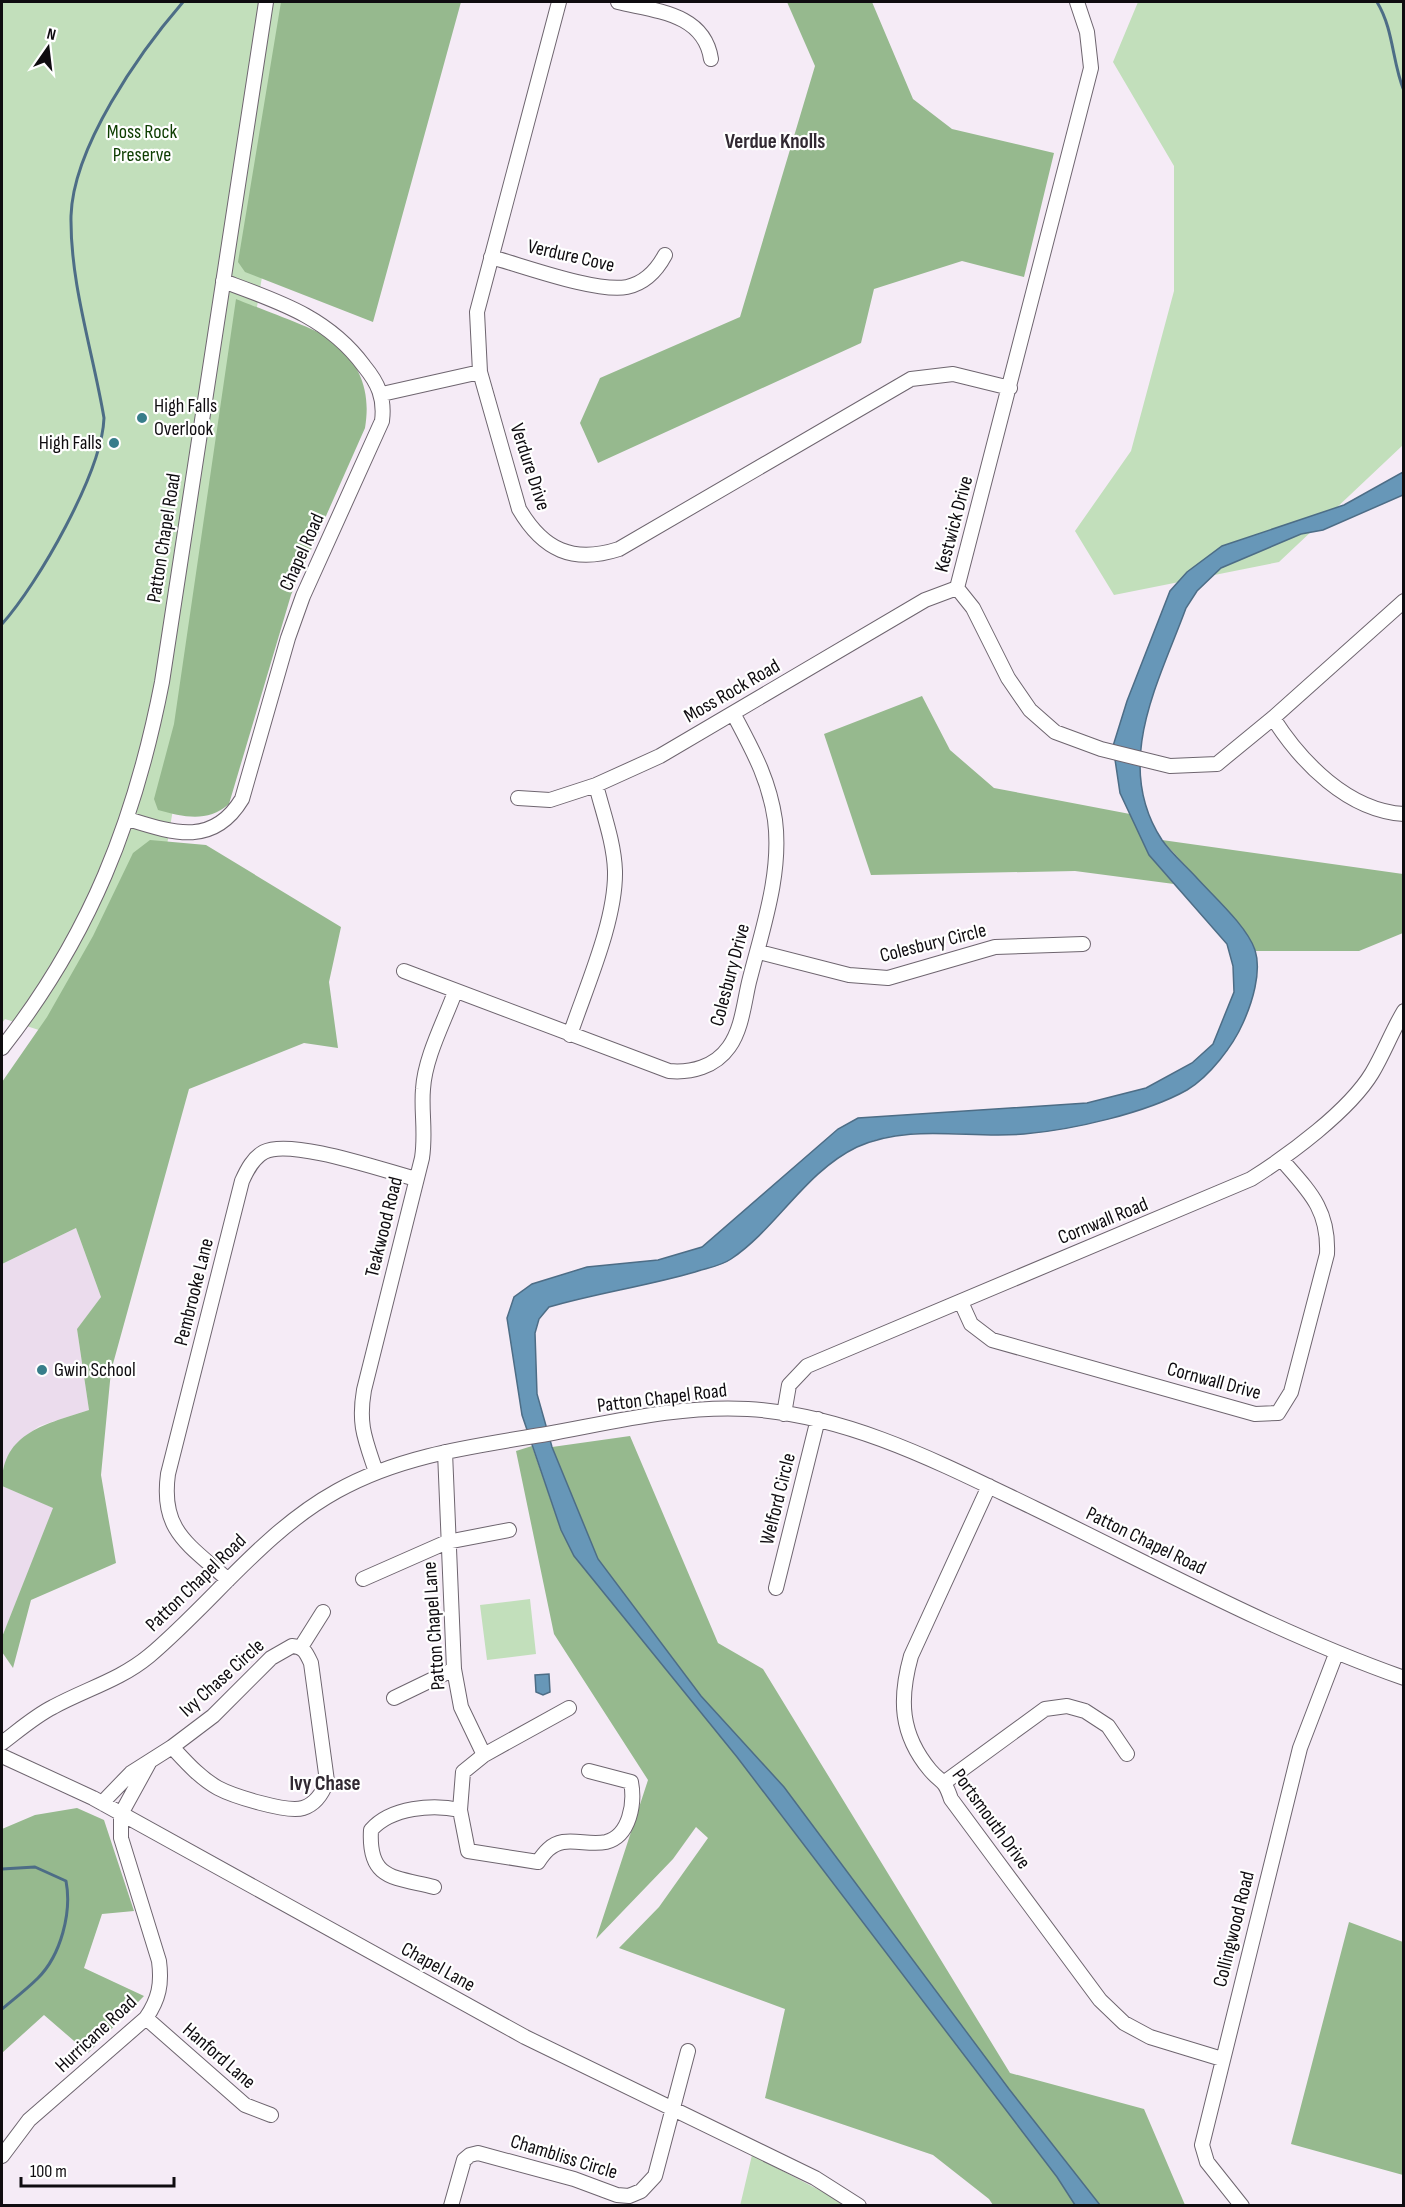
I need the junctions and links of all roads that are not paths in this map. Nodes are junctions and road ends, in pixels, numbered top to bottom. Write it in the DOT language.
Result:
graph roads {
  1 [pos="266,2"];
  2 [pos="559,2"];
  3 [pos="618,2"];
  4 [pos="1077,2"];
  5 [pos="711,58"];
  6 [pos="665,255"];
  7 [pos="492,257"];
  8 [pos="223,281"];
  9 [pos="480,372"];
  10 [pos="1010,388"];
  11 [pos="382,394"];
  12 [pos="957,588"];
  13 [pos="1404,601"];
  14 [pos="734,715"];
  15 [pos="1273,718"];
  16 [pos="596,785"];
  17 [pos="518,798"];
  18 [pos="1404,814"];
  19 [pos="128,819"];
  20 [pos="1083,944"];
  21 [pos="759,952"];
  22 [pos="404,971"];
  23 [pos="455,992"];
  24 [pos="1404,1011"];
  25 [pos="570,1035"];
  26 [pos="2,1048"];
  27 [pos="1281,1159"];
  28 [pos="416,1179"];
  29 [pos="961,1302"];
  30 [pos="784,1414"];
  31 [pos="818,1419"];
  32 [pos="445,1452"];
  33 [pos="376,1472"];
  34 [pos="989,1486"];
  35 [pos="510,1530"];
  36 [pos="447,1542"];
  37 [pos="363,1579"];
  38 [pos="228,1580"];
  39 [pos="776,1588"];
  40 [pos="323,1612"];
  41 [pos="300,1647"];
  42 [pos="1336,1654"];
  43 [pos="454,1669"];
  44 [pos="1404,1678"];
  45 [pos="394,1698"];
  46 [pos="568,1708"];
  47 [pos="2,1743"];
  48 [pos="172,1747"];
  49 [pos="1127,1754"];
  50 [pos="483,1755"];
  51 [pos="2,1756"];
  52 [pos="149,1763"];
  53 [pos="589,1771"];
  54 [pos="945,1782"];
  55 [pos="102,1803"];
  56 [pos="460,1810"];
  57 [pos="121,1814"];
  58 [pos="434,1887"];
  59 [pos="146,2018"];
  60 [pos="688,2050"];
  61 [pos="1222,2059"];
  62 [pos="672,2108"];
  63 [pos="271,2115"];
  64 [pos="2,2156"];
  65 [pos="451,2205"];
  66 [pos="859,2205"];
  67 [pos="1242,2205"];
  1 -- 8 [label="street, Patton Chapel Road"];
  2 -- 7 [label="street, Verdure Drive"];
  3 -- 5 [label="street"];
  4 -- 10 [label="street, Kestwick Drive"];
  6 -- 7 [label="street, Verdure Cove"];
  7 -- 9 [label="street, Verdure Drive"];
  8 -- 11 [label="street"];
  8 -- 19 [label="street, Patton Chapel Road"];
  9 -- 10 [label="street, Verdure Drive"];
  9 -- 11 [label="street"];
  10 -- 12 [label="street, Kestwick Drive"];
  11 -- 19 [label="street, Chapel Road"];
  12 -- 14 [label="street, Moss Rock Road"];
  12 -- 15 [label="street, Kestwick Drive"];
  13 -- 15 [label="street, Kestwick Drive"];
  14 -- 16 [label="street, Moss Rock Road"];
  14 -- 21 [label="street, Colesbury Drive"];
  15 -- 18 [label="street"];
  16 -- 17 [label="street, Moss Rock Road"];
  16 -- 25 [label="street"];
  19 -- 26 [label="street, Patton Chapel Road"];
  20 -- 21 [label="street, Colesbury Circle"];
  21 -- 25 [label="street, Colesbury Drive"];
  22 -- 23 [label="street, Colesbury Drive"];
  23 -- 25 [label="street, Colesbury Drive"];
  23 -- 28 [label="street, Teakwood Road"];
  24 -- 27 [label="street, Cornwall Road"];
  27 -- 29 [label="street, Cornwall Road"];
  27 -- 29 [label="street, Cornwall Drive"];
  28 -- 33 [label="street, Teakwood Road"];
  28 -- 38 [label="street, Pembrooke Lane"];
  29 -- 30 [label="street, Cornwall Road"];
  30 -- 31 [label="street, Patton Chapel Road"];
  30 -- 32 [label="street, Patton Chapel Road"];
  31 -- 34 [label="street, Patton Chapel Road"];
  31 -- 39 [label="street, Welford Circle"];
  32 -- 33 [label="street, Patton Chapel Road"];
  32 -- 36 [label="street, Patton Chapel Lane"];
  33 -- 38 [label="street, Patton Chapel Road"];
  34 -- 42 [label="street, Patton Chapel Road"];
  34 -- 54 [label="street, Portsmouth Drive"];
  35 -- 36 [label="street"];
  36 -- 37 [label="street"];
  36 -- 43 [label="street, Patton Chapel Lane"];
  38 -- 47 [label="street, Patton Chapel Road"];
  40 -- 41 [label="street"];
  41 -- 48 [label="street, Ivy Chase Circle"];
  41 -- 48 [label="street"];
  42 -- 44 [label="street, Patton Chapel Road"];
  42 -- 61 [label="street, Collingwood Road"];
  43 -- 45 [label="street"];
  43 -- 50 [label="street, Patton Chapel Lane"];
  46 -- 50 [label="street"];
  48 -- 52 [label="street, Ivy Chase Circle"];
  49 -- 54 [label="street"];
  50 -- 56 [label="street"];
  51 -- 55 [label="street, Chapel Lane"];
  52 -- 55 [label="street, Ivy Chase Circle"];
  52 -- 57 [label="street, Ivy Chase Circle"];
  53 -- 56 [label="street"];
  54 -- 61 [label="street, Portsmouth Drive"];
  55 -- 57 [label="street, Chapel Lane"];
  56 -- 58 [label="street"];
  57 -- 59 [label="street, Hurricane Road"];
  57 -- 62 [label="street, Chapel Lane"];
  59 -- 63 [label="street, Hanford Lane"];
  59 -- 64 [label="street, Hurricane Road"];
  60 -- 62 [label="street, Chambliss Circle"];
  61 -- 67 [label="street, Collingwood Road"];
  62 -- 65 [label="street, Chambliss Circle"];
  62 -- 66 [label="street, Chapel Lane"];
}
